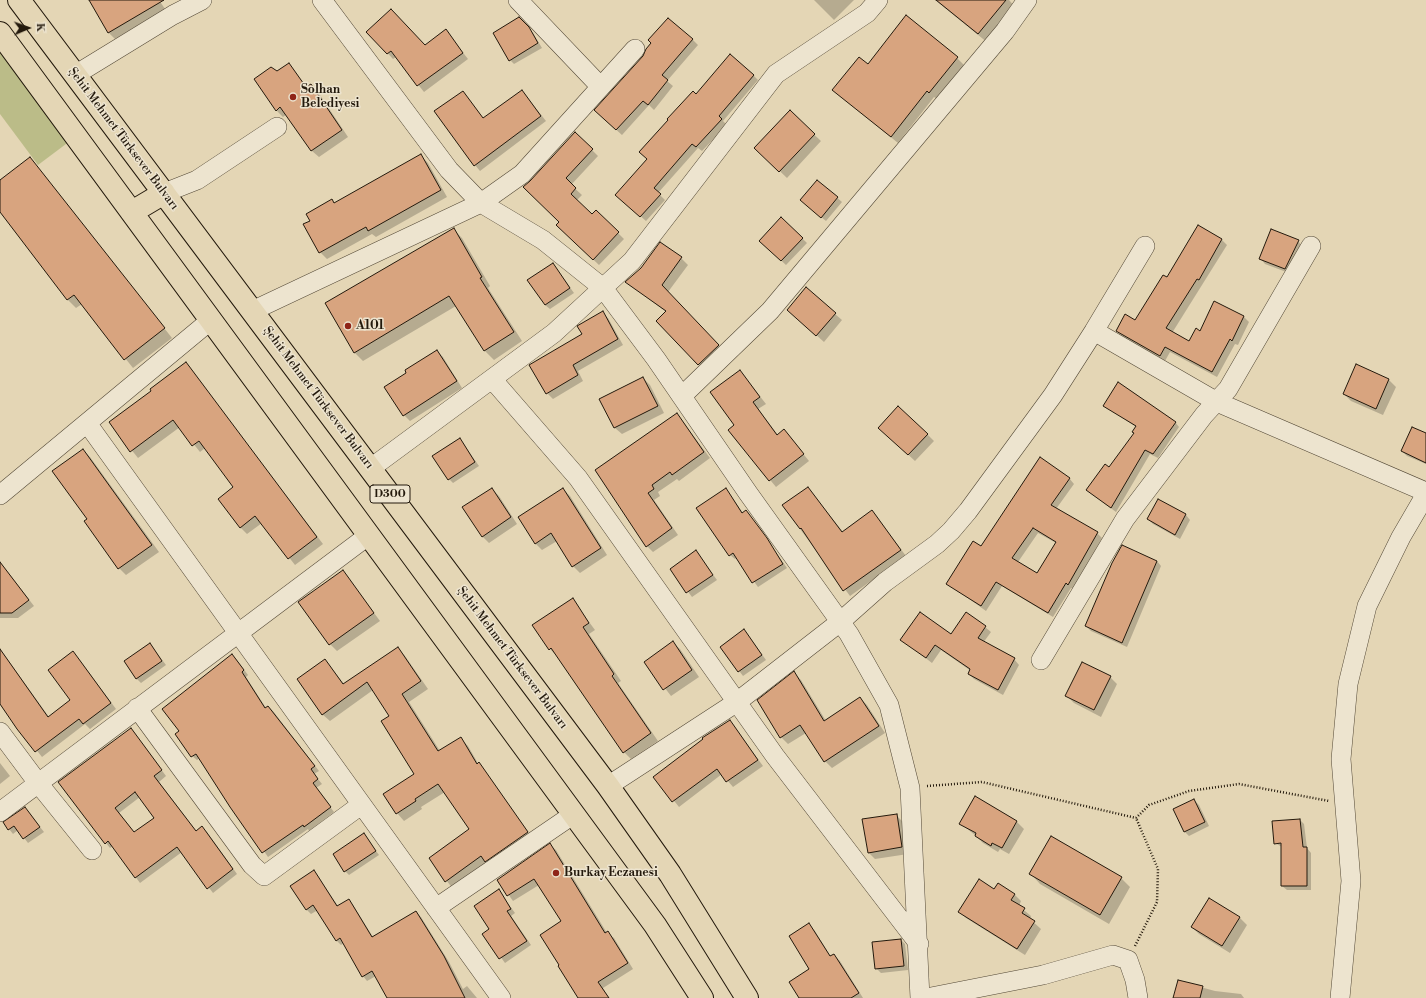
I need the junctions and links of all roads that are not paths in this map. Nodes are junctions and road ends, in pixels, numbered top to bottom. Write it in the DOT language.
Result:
graph roads {
  1 [pos="19,0"];
  2 [pos="202,0"];
  3 [pos="322,0"];
  4 [pos="518,0"];
  5 [pos="878,0"];
  6 [pos="1027,0"];
  7 [pos="0,33"];
  8 [pos="634,49"];
  9 [pos="75,75"];
  10 [pos="600,86"];
  11 [pos="277,127"];
  12 [pos="164,193"];
  13 [pos="481,203"];
  14 [pos="132,212"];
  15 [pos="1145,246"];
  16 [pos="1311,246"];
  17 [pos="603,288"];
  18 [pos="252,310"];
  19 [pos="211,320"];
  20 [pos="1094,331"];
  21 [pos="492,379"];
  22 [pos="682,396"];
  23 [pos="1217,402"];
  24 [pos="87,423"];
  25 [pos="371,468"];
  26 [pos="1426,493"];
  27 [pos="0,495"];
  28 [pos="369,536"];
  29 [pos="840,622"];
  30 [pos="238,633"];
  31 [pos="1041,660"];
  32 [pos="737,702"];
  33 [pos="137,708"];
  34 [pos="0,732"];
  35 [pos="38,783"];
  36 [pos="608,786"];
  37 [pos="361,805"];
  38 [pos="0,812"];
  39 [pos="574,814"];
  40 [pos="92,850"];
  41 [pos="436,908"];
  42 [pos="919,944"];
  43 [pos="501,998"];
  44 [pos="702,998"];
  45 [pos="746,998"];
  46 [pos="920,998"];
  47 [pos="926,998"];
  48 [pos="1138,998"];
  49 [pos="1340,998"];
  1 -- 9 [label="highway, Şehit Mehmet Türksever Bulvarı / D300"];
  2 -- 9 [label="street"];
  3 -- 13 [label="street"];
  4 -- 10 [label="street"];
  5 -- 17 [label="street"];
  6 -- 22 [label="street"];
  7 -- 14 [label="highway"];
  8 -- 10 [label="street"];
  9 -- 12 [label="highway, Şehit Mehmet Türksever Bulvarı / D300"];
  10 -- 13 [label="street"];
  11 -- 12 [label="street"];
  12 -- 14 [label="highway"];
  12 -- 18 [label="highway, Şehit Mehmet Türksever Bulvarı / D300"];
  13 -- 17 [label="street"];
  13 -- 18 [label="street"];
  14 -- 19 [label="highway"];
  15 -- 20 [label="street"];
  16 -- 23 [label="street"];
  17 -- 21 [label="street"];
  17 -- 22 [label="street"];
  18 -- 25 [label="highway, Şehit Mehmet Türksever Bulvarı / D300"];
  19 -- 24 [label="street"];
  19 -- 28 [label="highway"];
  20 -- 23 [label="street"];
  20 -- 29 [label="street"];
  21 -- 25 [label="street"];
  21 -- 32 [label="street"];
  22 -- 29 [label="street"];
  23 -- 26 [label="street"];
  23 -- 31 [label="street"];
  24 -- 27 [label="street"];
  24 -- 30 [label="street"];
  25 -- 36 [label="highway, Şehit Mehmet Türksever Bulvarı / D300"];
  26 -- 49 [label="street"];
  28 -- 30 [label="street"];
  28 -- 39 [label="highway"];
  29 -- 32 [label="street"];
  29 -- 42 [label="street"];
  30 -- 33 [label="street"];
  30 -- 37 [label="street"];
  32 -- 36 [label="street"];
  32 -- 42 [label="street"];
  33 -- 35 [label="street"];
  33 -- 37 [label="street"];
  34 -- 35 [label="street"];
  35 -- 38 [label="street"];
  35 -- 40 [label="street"];
  36 -- 45 [label="highway, Şehit Mehmet Türksever Bulvarı / D300"];
  37 -- 41 [label="street"];
  39 -- 41 [label="street"];
  39 -- 44 [label="highway"];
  41 -- 43 [label="street"];
  42 -- 46 [label="street"];
  47 -- 48 [label="street"];
}
